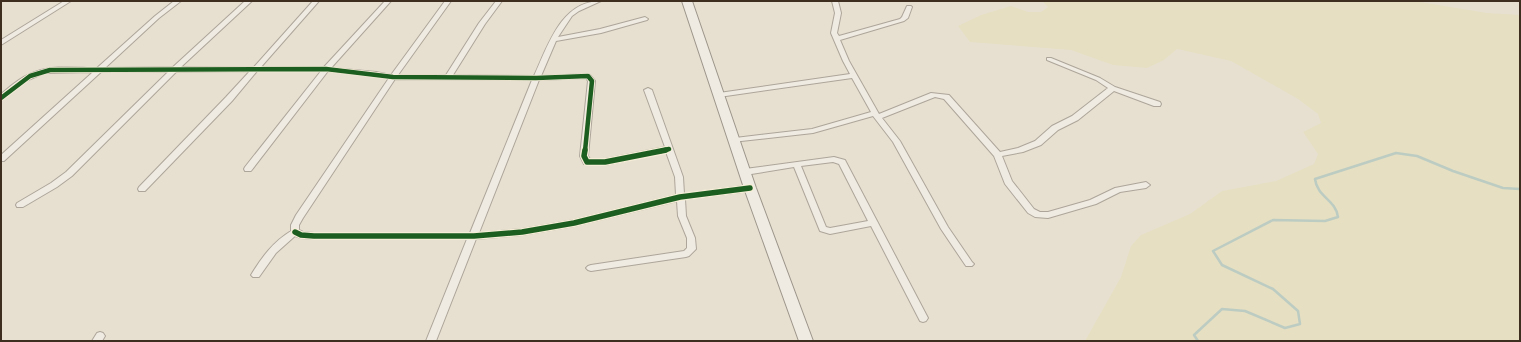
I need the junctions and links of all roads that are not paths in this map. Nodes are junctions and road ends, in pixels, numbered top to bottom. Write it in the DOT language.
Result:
graph roads {
  1 [pos="68,1"];
  2 [pos="178,1"];
  3 [pos="249,1"];
  4 [pos="316,1"];
  5 [pos="388,1"];
  6 [pos="448,1"];
  7 [pos="499,1"];
  8 [pos="598,1"];
  9 [pos="687,1"];
  10 [pos="835,1"];
  11 [pos="909,7"];
  12 [pos="644,20"];
  13 [pos="836,39"];
  14 [pos="553,40"];
  15 [pos="1,43"];
  16 [pos="1048,59"];
  17 [pos="256,68"];
  18 [pos="176,69"];
  19 [pos="326,69"];
  20 [pos="100,71"];
  21 [pos="854,76"];
  22 [pos="393,77"];
  23 [pos="448,78"];
  24 [pos="536,78"];
  25 [pos="1113,88"];
  26 [pos="648,90"];
  27 [pos="718,95"];
  28 [pos="1,98"];
  29 [pos="1157,104"];
  30 [pos="877,115"];
  31 [pos="735,140"];
  32 [pos="669,149"];
  33 [pos="998,155"];
  34 [pos="1,159"];
  35 [pos="797,164"];
  36 [pos="248,169"];
  37 [pos="745,172"];
  38 [pos="1146,184"];
  39 [pos="750,188"];
  40 [pos="142,190"];
  41 [pos="680,197"];
  42 [pos="20,205"];
  43 [pos="874,223"];
  44 [pos="295,232"];
  45 [pos="474,236"];
  46 [pos="969,264"];
  47 [pos="591,268"];
  48 [pos="256,274"];
  49 [pos="923,318"];
  50 [pos="430,341"];
  51 [pos="806,341"];
  1 -- 15 [label="street"];
  2 -- 20 [label="street"];
  3 -- 18 [label="street"];
  4 -- 17 [label="street"];
  5 -- 19 [label="street"];
  6 -- 22 [label="street"];
  7 -- 23 [label="street"];
  8 -- 14 [label="street"];
  9 -- 27 [label="main road"];
  10 -- 13 [label="street"];
  11 -- 13 [label="street"];
  12 -- 14 [label="street"];
  13 -- 21 [label="street"];
  14 -- 24 [label="street"];
  16 -- 25 [label="street"];
  17 -- 18 [label="street"];
  17 -- 19 [label="street"];
  17 -- 40 [label="street"];
  18 -- 20 [label="street"];
  18 -- 42 [label="street"];
  19 -- 22 [label="street"];
  19 -- 36 [label="street"];
  20 -- 28 [label="street"];
  20 -- 34 [label="street"];
  21 -- 27 [label="street"];
  21 -- 30 [label="street"];
  22 -- 23 [label="street"];
  22 -- 44 [label="street"];
  23 -- 24 [label="street"];
  24 -- 32 [label="street"];
  24 -- 45 [label="street"];
  25 -- 29 [label="street"];
  25 -- 33 [label="street"];
  26 -- 32 [label="street"];
  27 -- 31 [label="main road"];
  30 -- 31 [label="street"];
  30 -- 33 [label="street"];
  30 -- 46 [label="street"];
  31 -- 37 [label="main road"];
  32 -- 41 [label="street"];
  33 -- 38 [label="street"];
  35 -- 37 [label="street"];
  35 -- 43 [label="street"];
  35 -- 43 [label="street"];
  37 -- 39 [label="main road"];
  39 -- 41 [label="street"];
  39 -- 51 [label="main road"];
  41 -- 45 [label="street"];
  41 -- 47 [label="street"];
  43 -- 49 [label="street"];
  44 -- 45 [label="street"];
  44 -- 48 [label="street"];
  45 -- 50 [label="street"];
}
